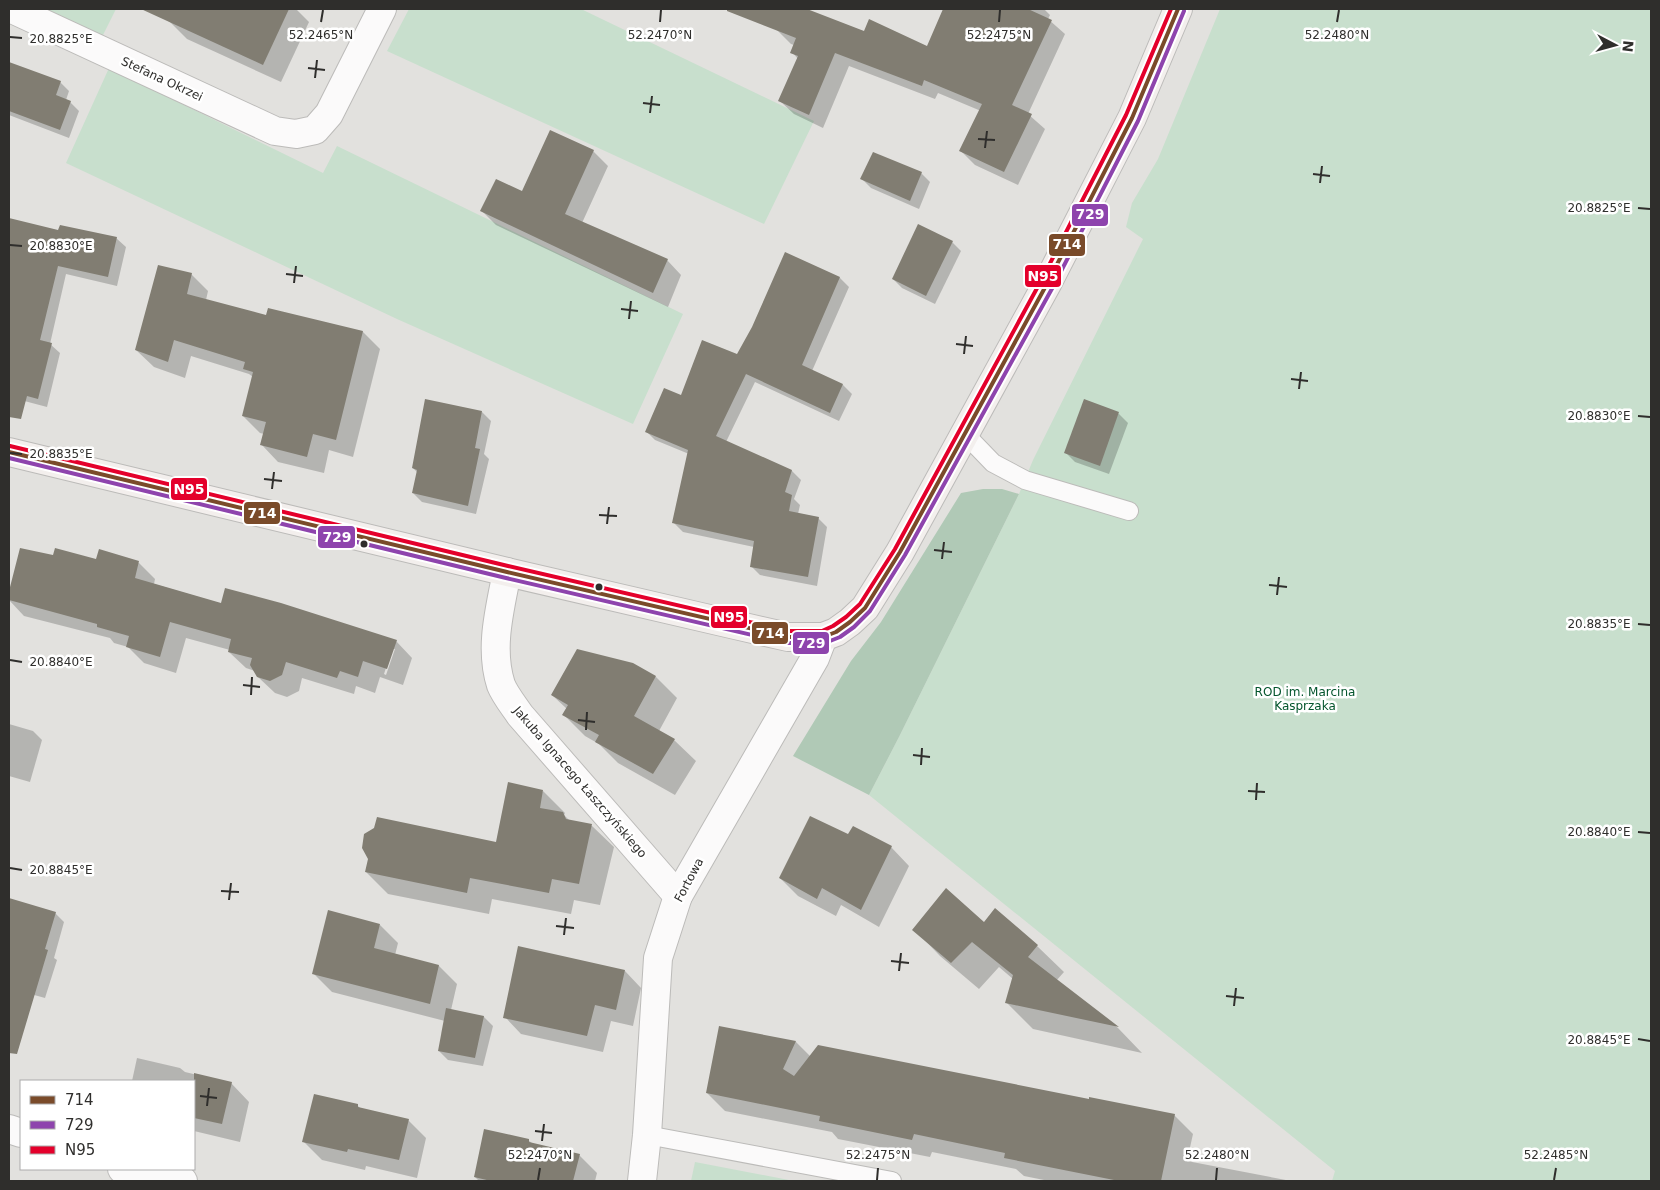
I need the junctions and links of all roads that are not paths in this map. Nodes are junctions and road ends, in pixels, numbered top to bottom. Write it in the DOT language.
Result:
graph roads {
  1 [pos="12,9"];
  2 [pos="382,9"];
  3 [pos="1178,9"];
  4 [pos="965,434"];
  5 [pos="9,452"];
  6 [pos="1129,511"];
  7 [pos="507,572"];
  8 [pos="823,637"];
  9 [pos="678,896"];
  10 [pos="647,1134"];
  11 [pos="127,1170"];
  12 [pos="183,1181"];
  13 [pos="642,1181"];
  14 [pos="892,1181"];
  1 -- 2 [label="street, Stefana Okrzei"];
  3 -- 4 [label="street"];
  4 -- 6 [label="lane"];
  4 -- 8 [label="street"];
  5 -- 7 [label="street"];
  7 -- 8 [label="street"];
  7 -- 9 [label="street, Jakuba Ignacego Łaszczyńskiego"];
  8 -- 9 [label="street, Fortowa"];
  9 -- 10 [label="street, Fortowa"];
  10 -- 13 [label="street, Fortowa"];
  10 -- 14 [label="lane"];
  11 -- 12 [label="street"];
}
